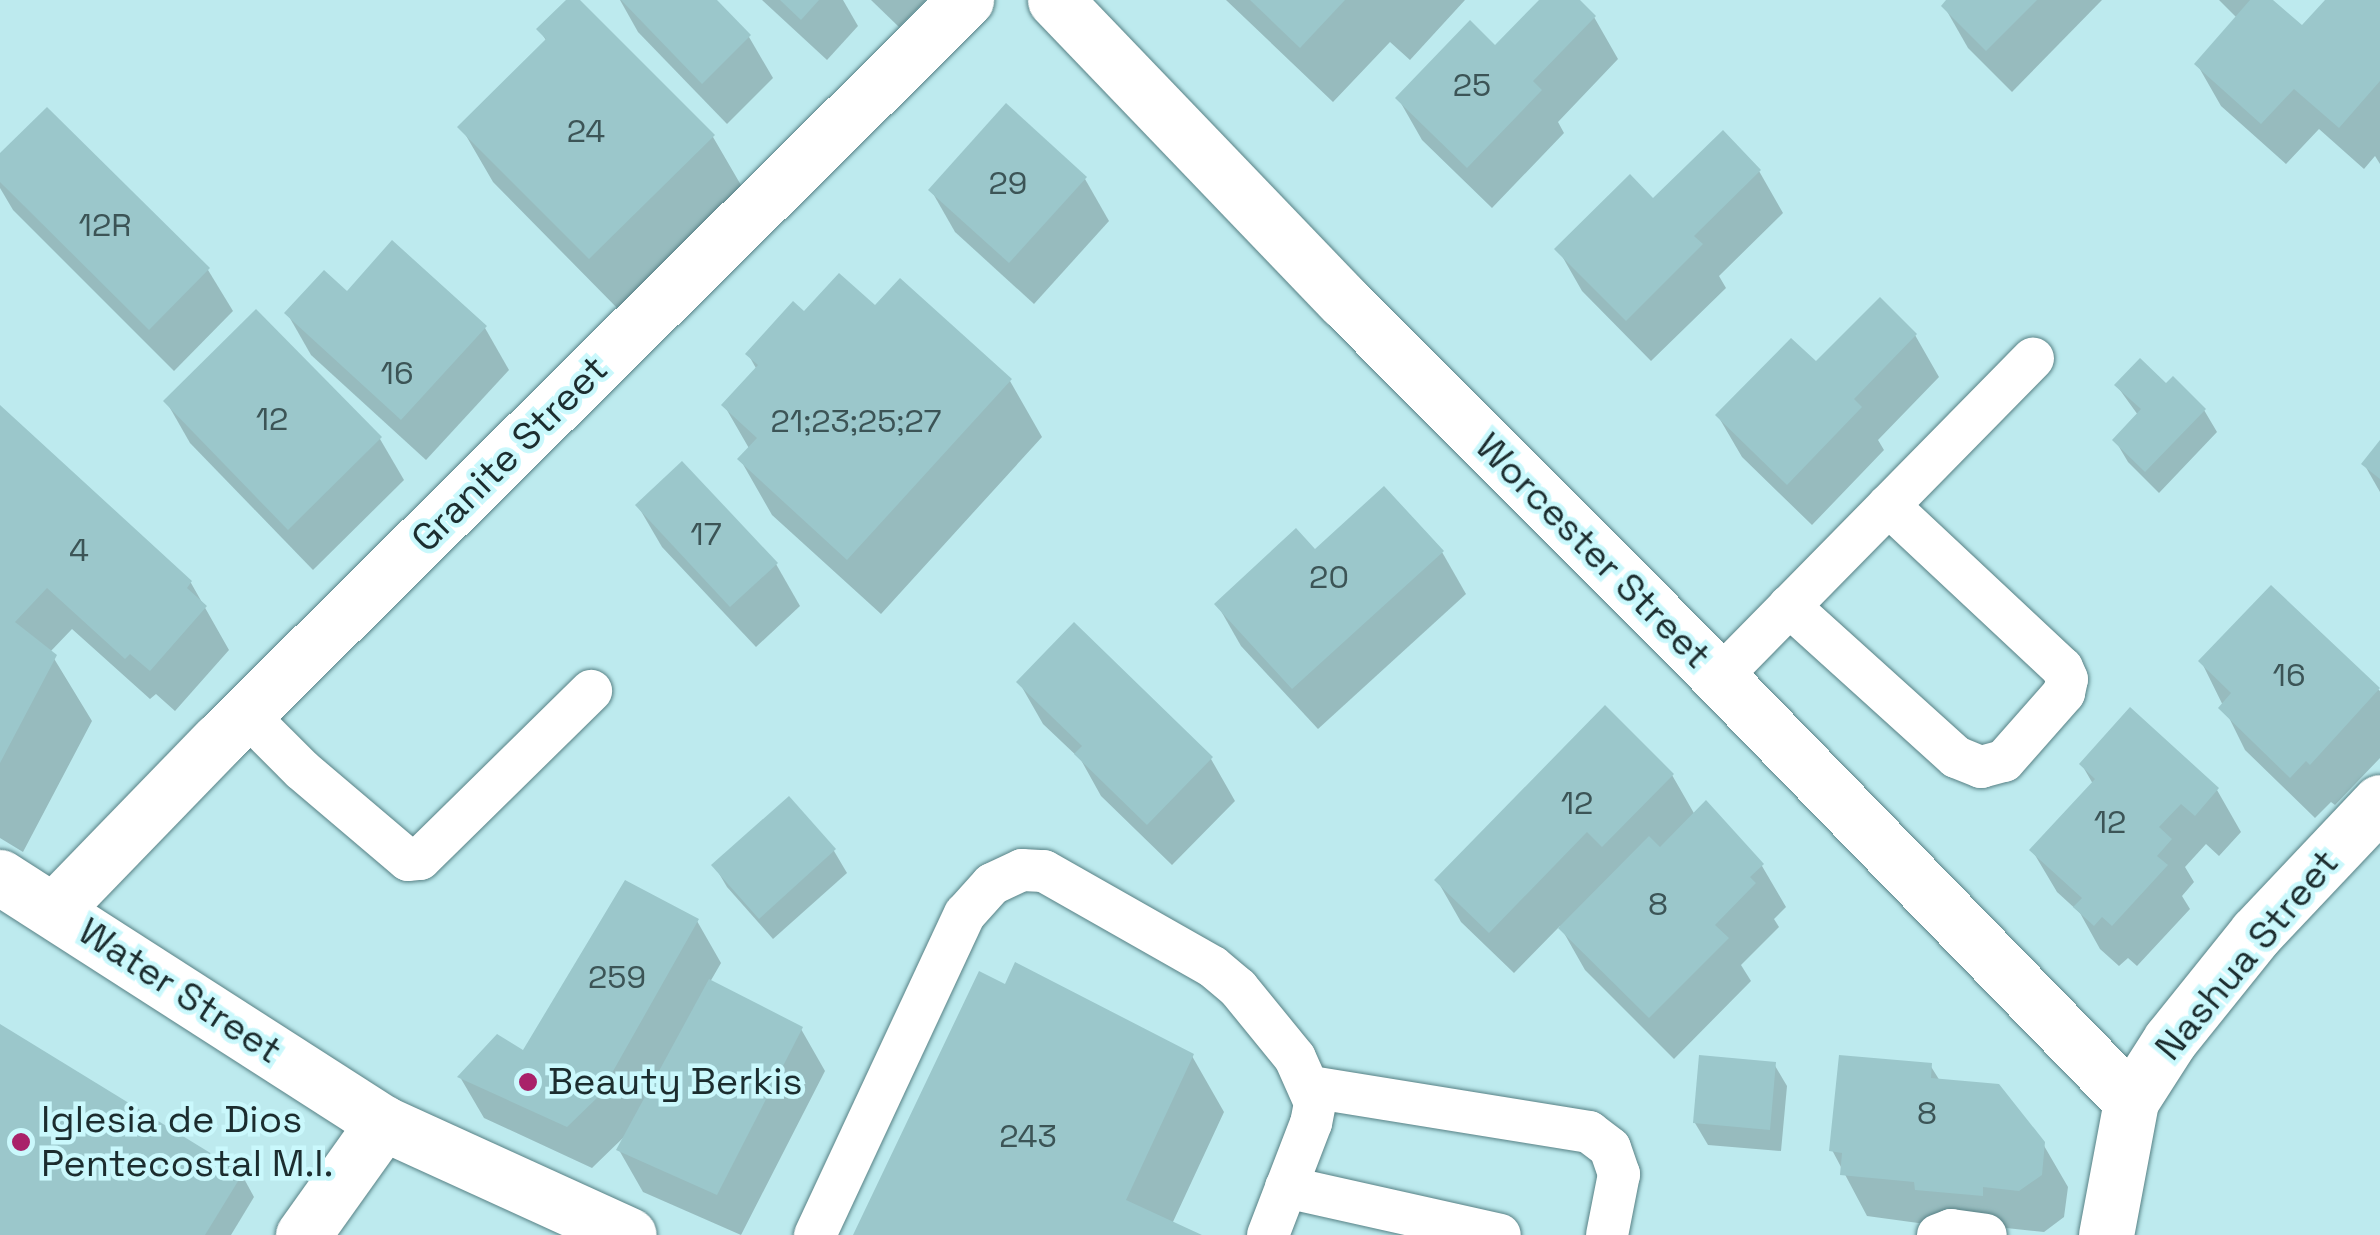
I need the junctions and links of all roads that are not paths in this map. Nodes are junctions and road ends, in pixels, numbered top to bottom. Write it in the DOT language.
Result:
graph roads {
  1 [pos="966,0"];
  2 [pos="1055,0"];
  3 [pos="2034,358"];
  4 [pos="1888,506"];
  5 [pos="1789,606"];
  6 [pos="1718,678"];
  7 [pos="590,691"];
  8 [pos="246,714"];
  9 [pos="2380,802"];
  10 [pos="0,877"];
  11 [pos="55,910"];
  12 [pos="1311,1087"];
  13 [pos="2132,1101"];
  14 [pos="383,1123"];
  15 [pos="1286,1187"];
  16 [pos="303,1235"];
  17 [pos="629,1235"];
  18 [pos="815,1235"];
  19 [pos="1268,1235"];
  20 [pos="1500,1235"];
  21 [pos="1607,1235"];
  22 [pos="1938,1235"];
  23 [pos="1986,1235"];
  24 [pos="2106,1235"];
  1 -- 8 [label="main road, Granite Street"];
  2 -- 6 [label="main road, Worcester Street"];
  3 -- 4 [label="lane"];
  4 -- 5 [label="lane"];
  4 -- 5 [label="lane"];
  5 -- 6 [label="lane"];
  6 -- 13 [label="main road, Worcester Street"];
  7 -- 8 [label="lane"];
  8 -- 11 [label="main road, Granite Street"];
  9 -- 13 [label="main road, Nashua Street"];
  10 -- 11 [label="main road, Water Street"];
  11 -- 14 [label="main road, Water Street"];
  12 -- 15 [label="lane"];
  12 -- 18 [label="lane"];
  12 -- 21 [label="lane"];
  13 -- 24 [label="main road, Nashua Street"];
  14 -- 16 [label="main road"];
  14 -- 17 [label="main road, Water Street"];
  15 -- 19 [label="lane"];
  15 -- 20 [label="lane"];
  22 -- 23 [label="lane"];
}
